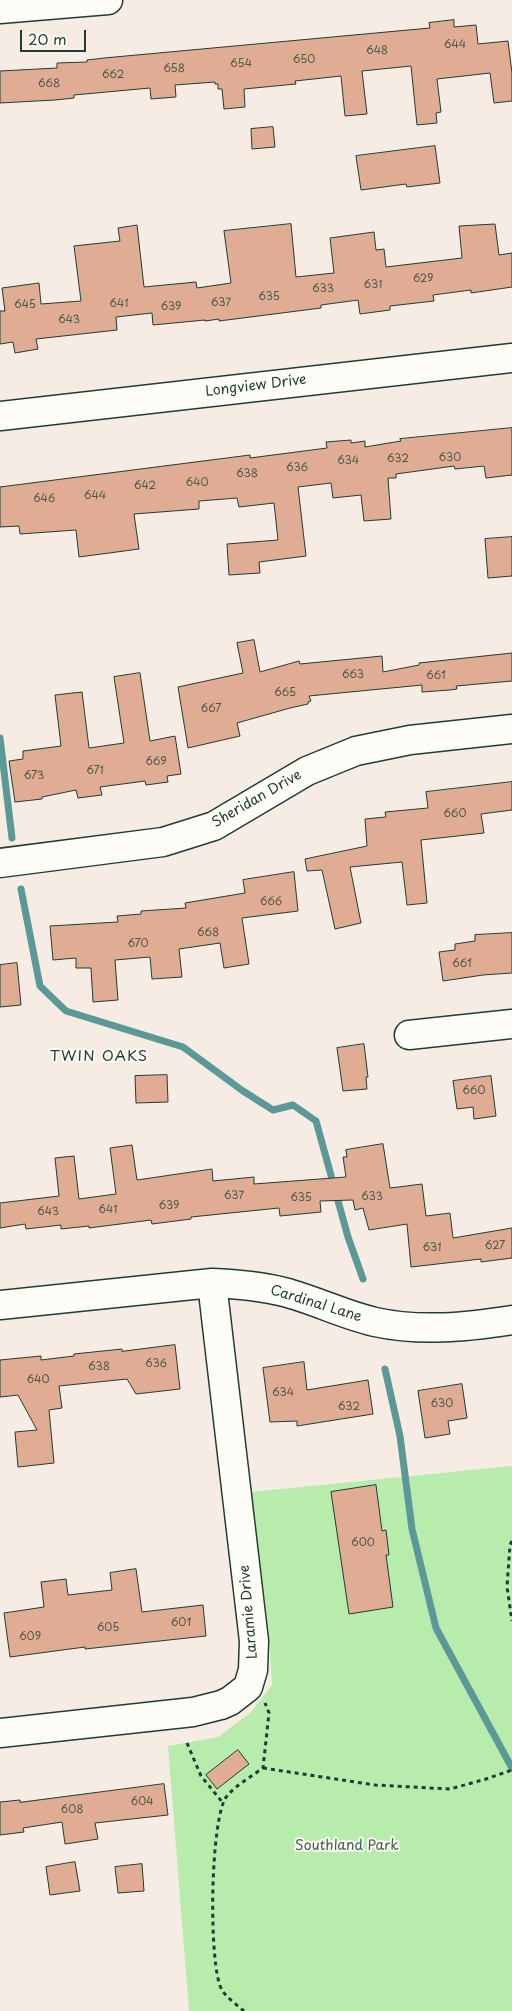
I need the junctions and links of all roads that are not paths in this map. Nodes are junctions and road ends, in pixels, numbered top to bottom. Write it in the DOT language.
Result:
graph roads {
  1 [pos="108,0"];
  2 [pos="0,9"];
  3 [pos="512,358"];
  4 [pos="0,416"];
  5 [pos="512,729"];
  6 [pos="0,862"];
  7 [pos="512,1024"];
  8 [pos="409,1035"];
  9 [pos="212,1283"];
  10 [pos="0,1305"];
  11 [pos="512,1320"];
  12 [pos="0,1733"];
  1 -- 2 [label="street"];
  3 -- 4 [label="street, Longview Drive"];
  5 -- 6 [label="street, Sheridan Drive"];
  7 -- 8 [label="street"];
  9 -- 10 [label="street, Cardinal Lane"];
  9 -- 11 [label="street, Cardinal Lane"];
  9 -- 12 [label="street, Laramie Drive"];
}
